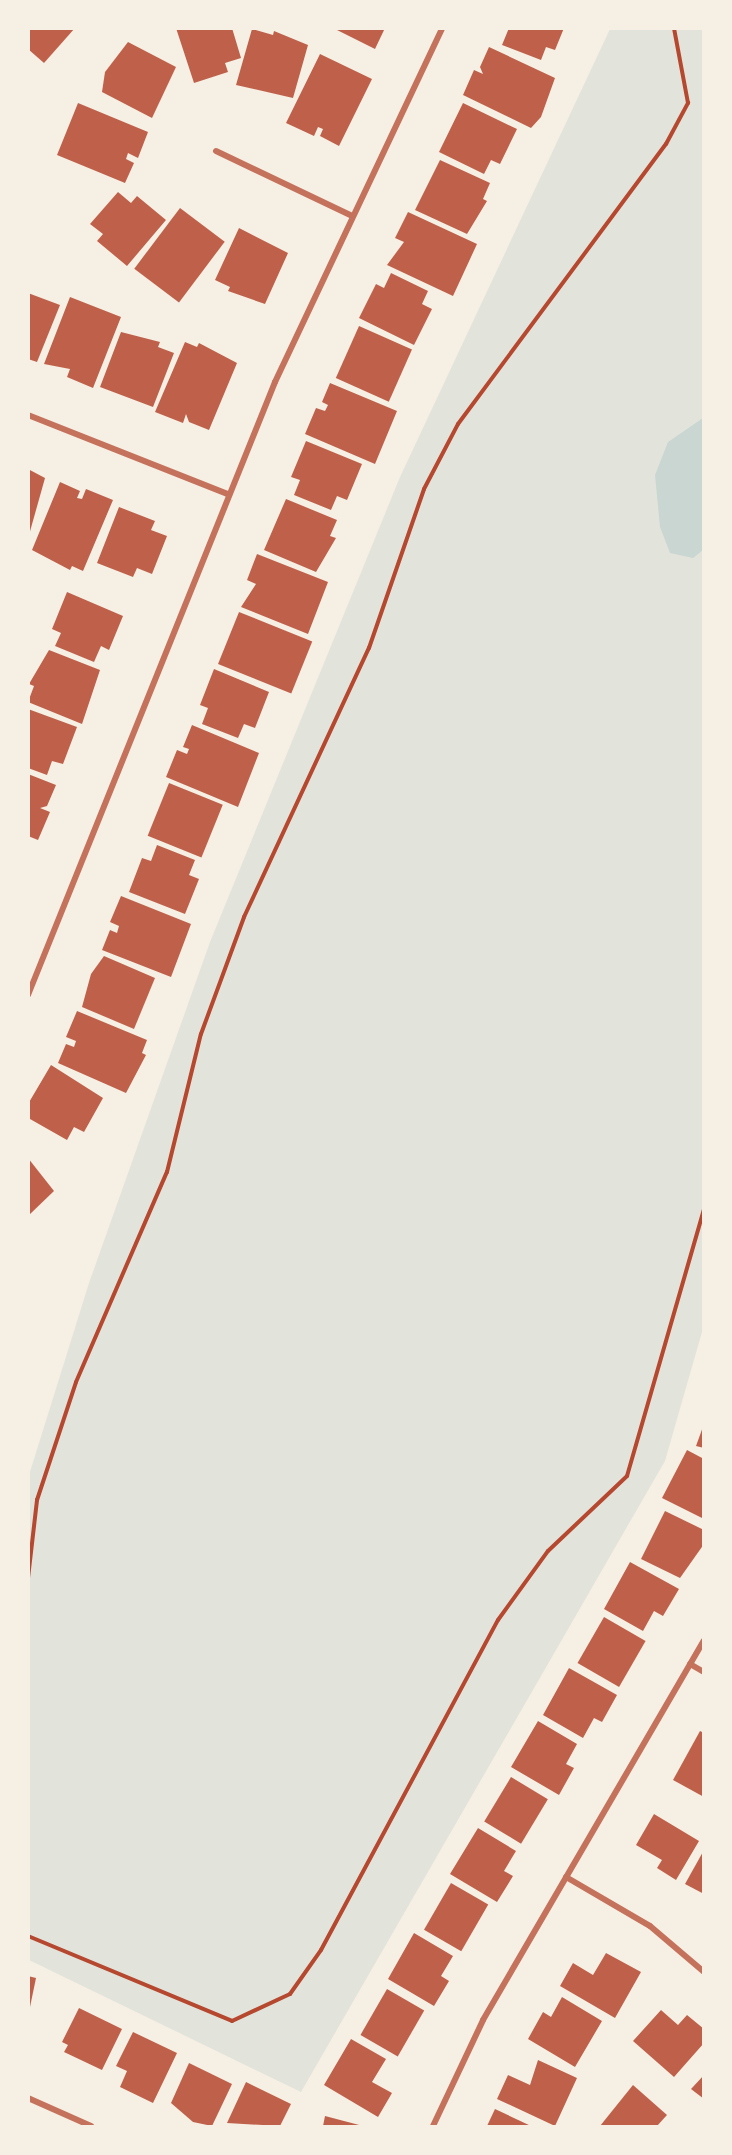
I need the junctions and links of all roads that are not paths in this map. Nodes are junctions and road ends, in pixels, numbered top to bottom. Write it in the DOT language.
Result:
graph roads {
  1 [pos="441,28"];
  2 [pos="216,151"];
  3 [pos="352,216"];
  4 [pos="28,415"];
  5 [pos="228,494"];
  6 [pos="28,995"];
  7 [pos="704,1641"];
  8 [pos="690,1664"];
  9 [pos="704,1672"];
  10 [pos="566,1877"];
  11 [pos="704,1972"];
  12 [pos="28,2098"];
  13 [pos="91,2127"];
  14 [pos="433,2127"];
  1 -- 3 [label="street"];
  2 -- 3 [label="street"];
  3 -- 5 [label="street"];
  4 -- 5 [label="street"];
  5 -- 6 [label="street"];
  7 -- 8 [label="street"];
  8 -- 9 [label="street"];
  8 -- 10 [label="street"];
  10 -- 11 [label="street"];
  10 -- 14 [label="street"];
  12 -- 13 [label="street"];
}
